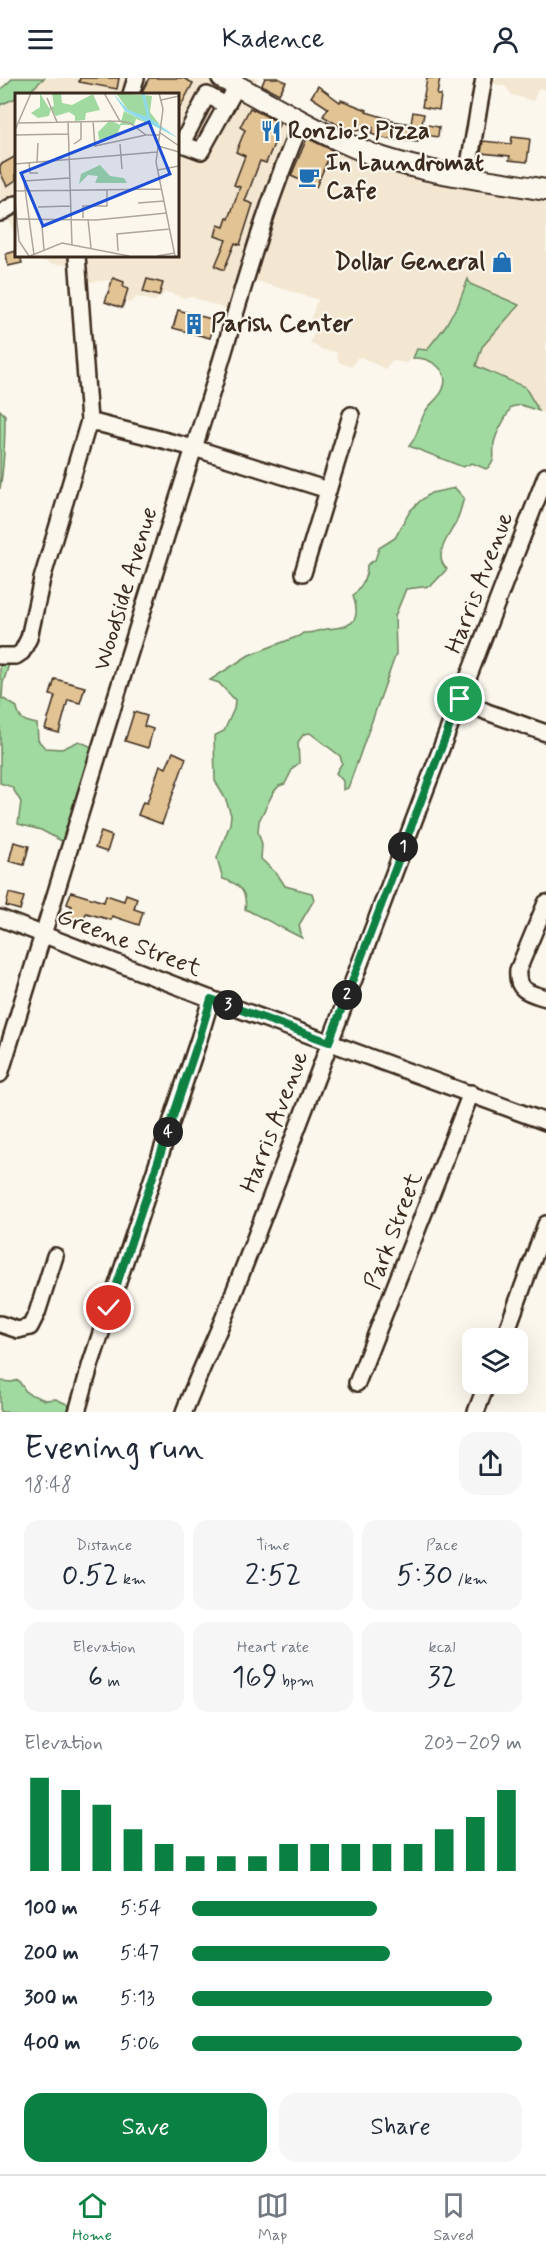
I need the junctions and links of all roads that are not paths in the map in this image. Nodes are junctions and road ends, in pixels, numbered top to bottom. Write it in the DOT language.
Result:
graph roads {
  1 [pos="136,78"];
  2 [pos="484,78"];
  3 [pos="242,83"];
  4 [pos="131,93"];
  5 [pos="226,105"];
  6 [pos="302,121"];
  7 [pos="179,142"];
  8 [pos="467,176"];
  9 [pos="546,190"];
  10 [pos="15,205"];
  11 [pos="0,213"];
  12 [pos="77,256"];
  13 [pos="351,416"];
  14 [pos="89,421"];
  15 [pos="194,448"];
  16 [pos="546,476"];
  17 [pos="328,490"];
  18 [pos="303,573"];
  19 [pos="8,656"];
  20 [pos="460,699"];
  21 [pos="546,733"];
  22 [pos="546,903"];
  23 [pos="0,918"];
  24 [pos="43,934"];
  25 [pos="546,998"];
  26 [pos="211,999"];
  27 [pos="329,1042"];
  28 [pos="0,1074"];
  29 [pos="471,1093"];
  30 [pos="546,1122"];
  31 [pos="546,1224"];
  32 [pos="55,1256"];
  33 [pos="0,1324"];
  34 [pos="508,1328"];
  35 [pos="357,1383"];
  36 [pos="483,1394"];
  37 [pos="77,1412"];
  38 [pos="184,1412"];
  39 [pos="476,1412"];
  1 -- 4 [label="street"];
  2 -- 8 [label="street"];
  3 -- 5 [label="street"];
  3 -- 6 [label="main road"];
  5 -- 7 [label="street"];
  5 -- 7 [label="street"];
  6 -- 8 [label="main road"];
  6 -- 15 [label="street, Woodside Avenue"];
  8 -- 9 [label="main road"];
  10 -- 11 [label="street"];
  12 -- 14 [label="street"];
  13 -- 17 [label="street"];
  14 -- 15 [label="street"];
  14 -- 19 [label="street"];
  15 -- 17 [label="street"];
  15 -- 24 [label="street, Woodside Avenue"];
  16 -- 20 [label="street, Harris Avenue"];
  17 -- 18 [label="street"];
  20 -- 21 [label="street"];
  20 -- 27 [label="street, Harris Avenue"];
  22 -- 25 [label="street"];
  23 -- 24 [label="street, Greene Street"];
  24 -- 26 [label="street, Greene Street"];
  24 -- 28 [label="street, Woodside Avenue"];
  26 -- 27 [label="street, Greene Street"];
  26 -- 37 [label="street"];
  27 -- 29 [label="street, Greene Street"];
  27 -- 38 [label="street, Harris Avenue"];
  29 -- 30 [label="street, Greene Street"];
  29 -- 35 [label="street, Park Street"];
  31 -- 34 [label="street"];
  32 -- 33 [label="street"];
  36 -- 39 [label="street"];
}
